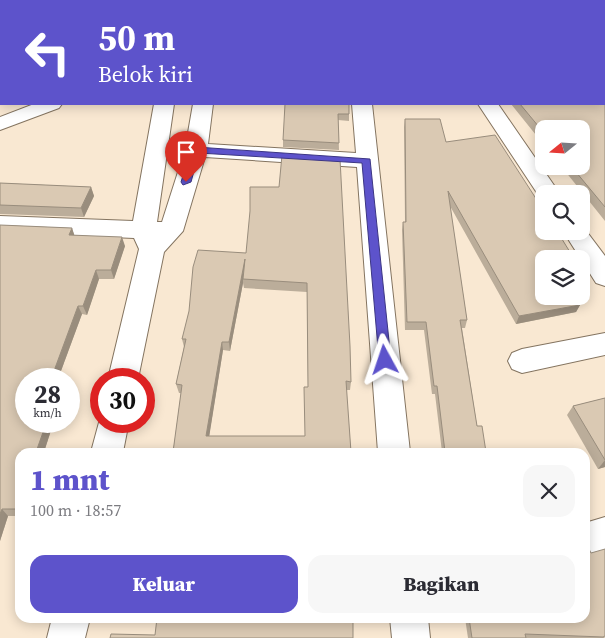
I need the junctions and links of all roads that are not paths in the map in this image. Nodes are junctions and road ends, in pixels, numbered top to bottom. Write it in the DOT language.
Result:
graph roads {
  1 [pos="49,105"];
  2 [pos="164,105"];
  3 [pos="203,105"];
  4 [pos="362,105"];
  5 [pos="489,105"];
  6 [pos="0,124"];
  7 [pos="196,150"];
  8 [pos="367,161"];
  9 [pos="543,185"];
  10 [pos="0,224"];
  11 [pos="155,237"];
  12 [pos="580,240"];
  13 [pos="605,276"];
  14 [pos="605,344"];
  15 [pos="522,361"];
  16 [pos="125,368"];
  17 [pos="111,433"];
  18 [pos="108,448"];
  19 [pos="394,448"];
  20 [pos="605,534"];
  21 [pos="590,538"];
  22 [pos="70,623"];
  23 [pos="410,623"];
  24 [pos="66,638"];
  25 [pos="411,638"];
  1 -- 6 [label="street"];
  2 -- 11 [label="street"];
  3 -- 7 [label="street"];
  4 -- 8 [label="street"];
  5 -- 9 [label="street"];
  7 -- 8 [label="street"];
  7 -- 11 [label="street"];
  8 -- 19 [label="street"];
  10 -- 11 [label="street"];
  11 -- 16 [label="street"];
  12 -- 13 [label="street"];
  14 -- 15 [label="street"];
  17 -- 18 [label="street"];
  20 -- 21 [label="street"];
  22 -- 24 [label="street"];
  23 -- 25 [label="street"];
}
